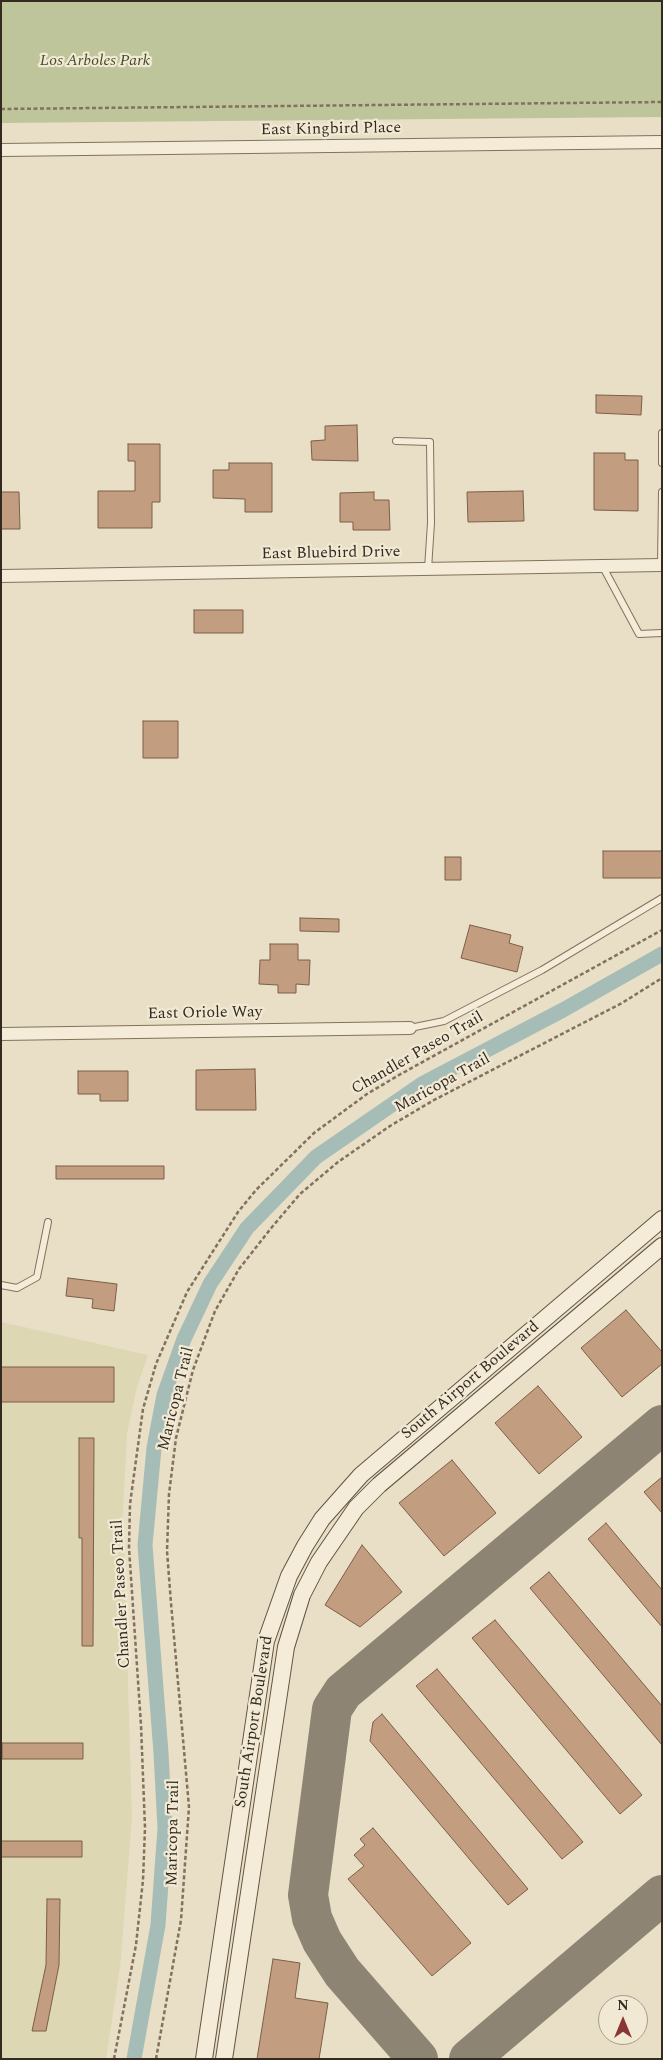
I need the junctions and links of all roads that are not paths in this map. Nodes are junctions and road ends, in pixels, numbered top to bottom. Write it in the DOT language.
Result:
graph roads {
  1 [pos="662,142"];
  2 [pos="1,150"];
  3 [pos="662,433"];
  4 [pos="396,441"];
  5 [pos="662,464"];
  6 [pos="662,492"];
  7 [pos="603,566"];
  8 [pos="662,566"];
  9 [pos="428,569"];
  10 [pos="1,576"];
  11 [pos="662,633"];
  12 [pos="662,898"];
  13 [pos="410,1028"];
  14 [pos="1,1034"];
  15 [pos="662,1219"];
  16 [pos="48,1222"];
  17 [pos="662,1246"];
  18 [pos="1,1285"];
  19 [pos="254,1714"];
  20 [pos="274,1719"];
  21 [pos="204,2059"];
  22 [pos="224,2059"];
  1 -- 2 [label="street, East Kingbird Place"];
  3 -- 5 [label="lane"];
  4 -- 9 [label="lane"];
  6 -- 8 [label="lane"];
  7 -- 8 [label="street, East Bluebird Drive"];
  7 -- 9 [label="street, East Bluebird Drive"];
  7 -- 11 [label="lane"];
  9 -- 10 [label="street, East Bluebird Drive"];
  12 -- 13 [label="lane"];
  13 -- 14 [label="street, East Oriole Way"];
  15 -- 19 [label="street, South Airport Boulevard"];
  16 -- 18 [label="lane"];
  17 -- 20 [label="street, South Airport Boulevard"];
  19 -- 20 [label="street"];
  19 -- 21 [label="street, South Airport Boulevard"];
  20 -- 22 [label="street, South Airport Boulevard"];
}
